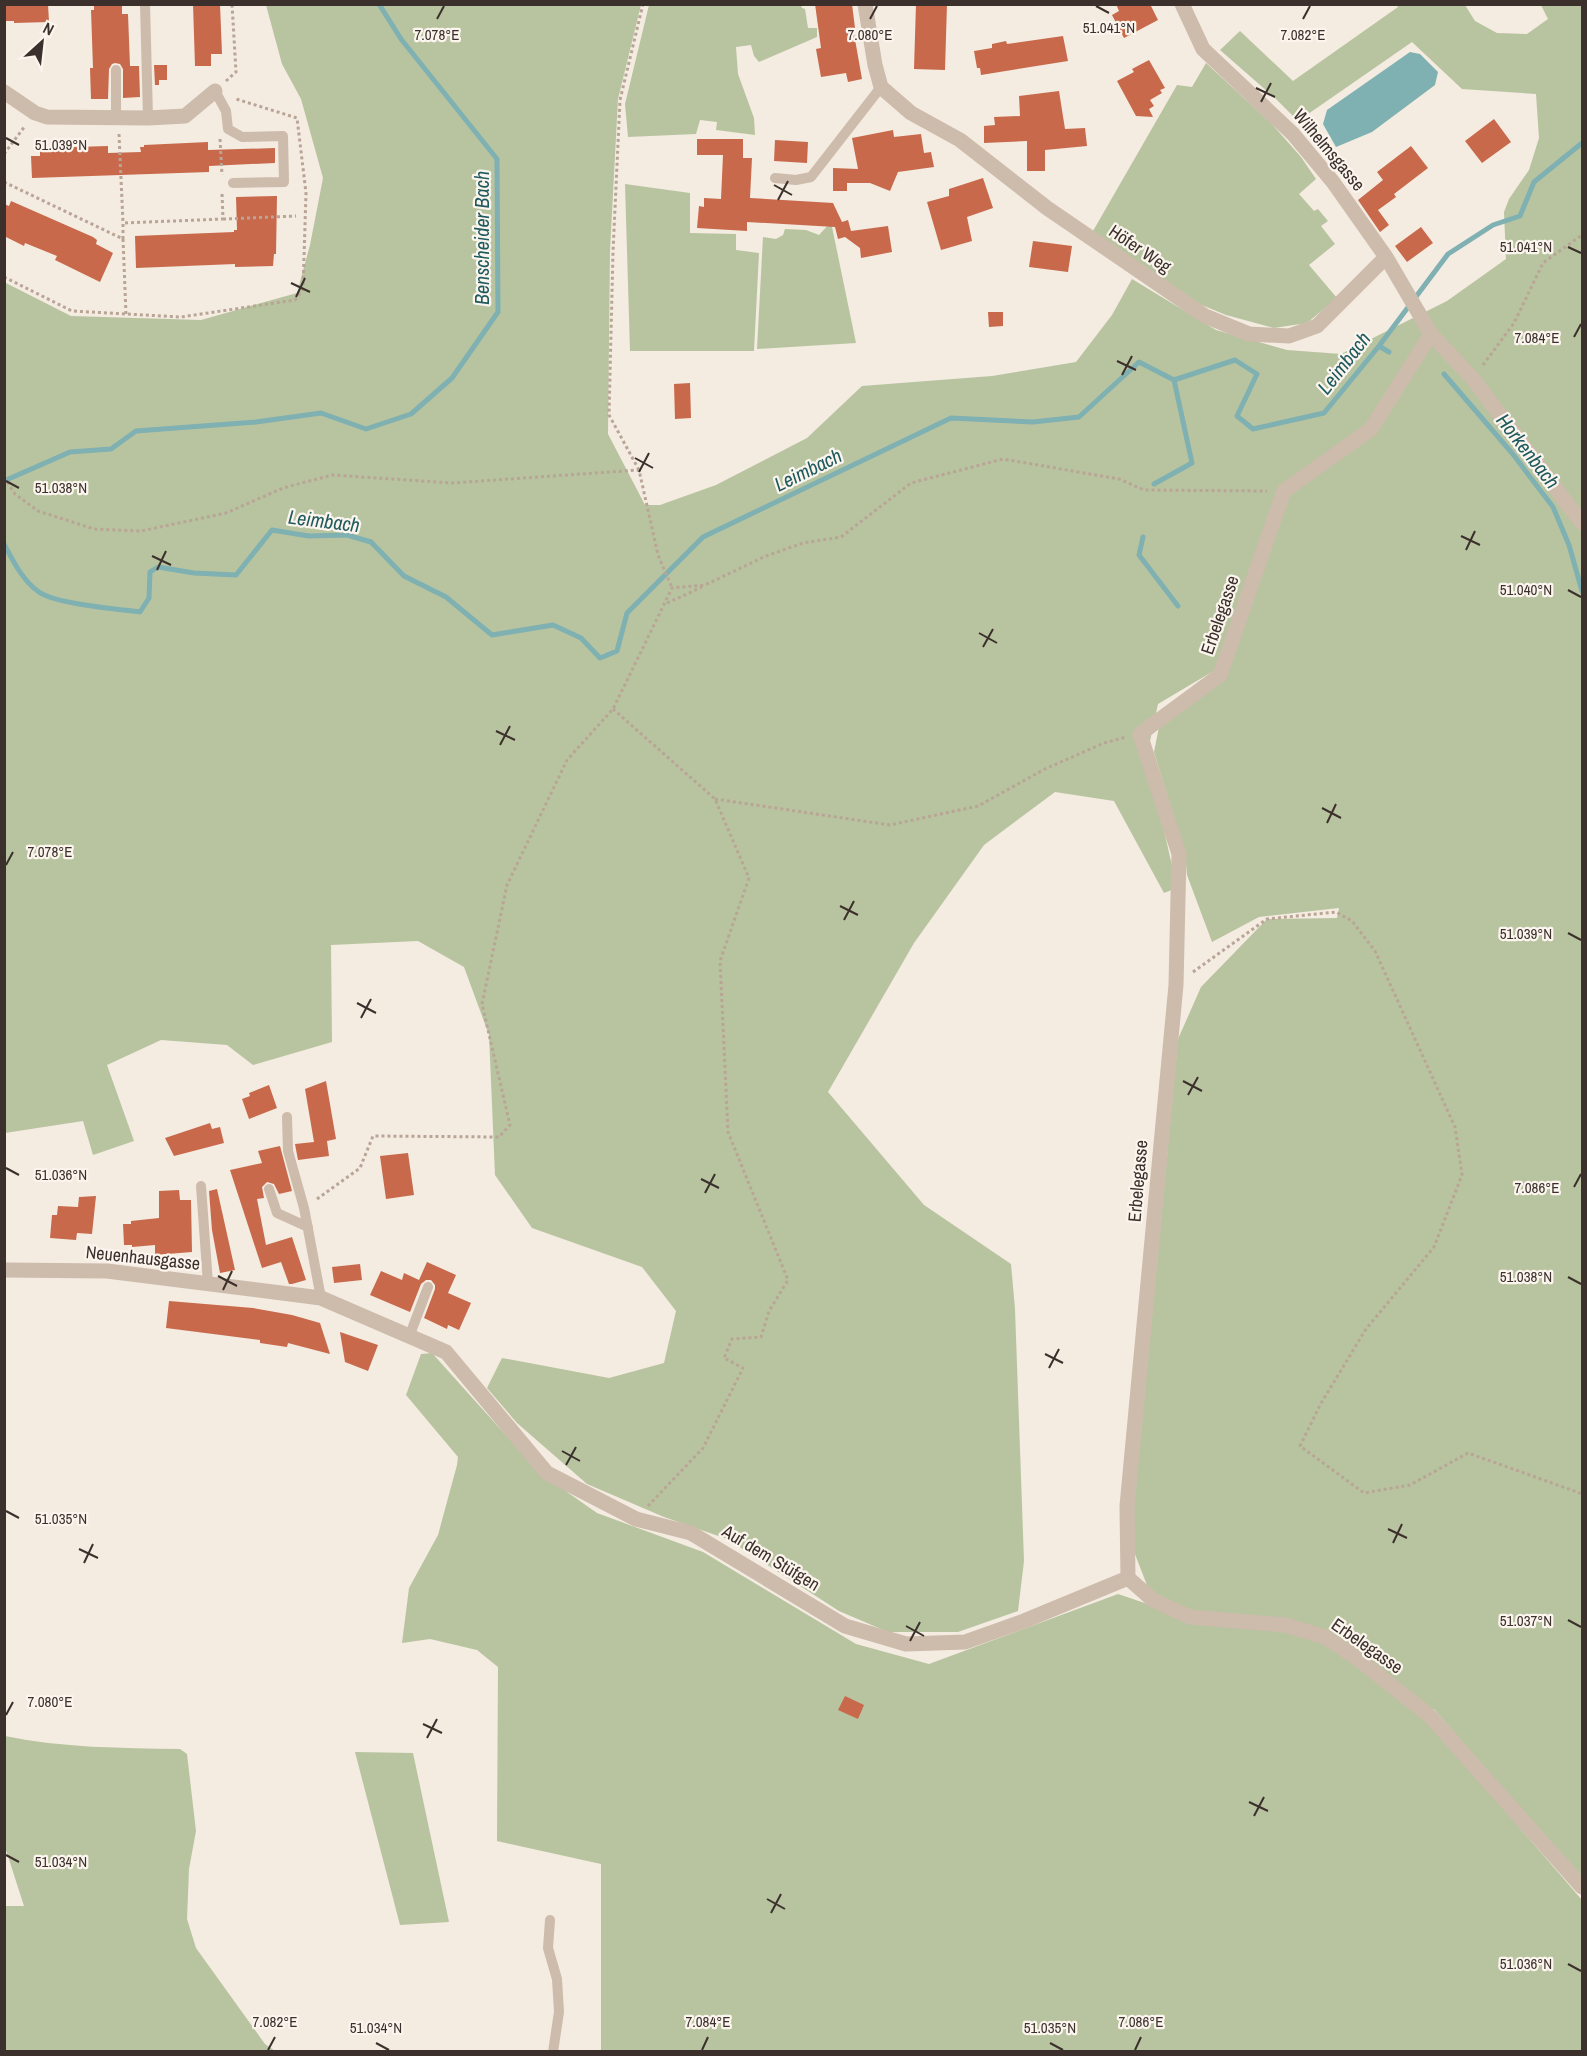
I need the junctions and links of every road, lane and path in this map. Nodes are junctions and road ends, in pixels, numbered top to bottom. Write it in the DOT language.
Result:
graph roads {
  1 [pos="145,4"];
  2 [pos="232,4"];
  3 [pos="643,4"];
  4 [pos="866,4"];
  5 [pos="1182,4"];
  6 [pos="116,70"];
  7 [pos="881,87"];
  8 [pos="215,91"];
  9 [pos="4,92"];
  10 [pos="34,113"];
  11 [pos="117,118"];
  12 [pos="148,118"];
  13 [pos="227,125"];
  14 [pos="4,154"];
  15 [pos="222,175"];
  16 [pos="775,178"];
  17 [pos="4,182"];
  18 [pos="227,185"];
  19 [pos="296,216"];
  20 [pos="223,219"];
  21 [pos="123,223"];
  22 [pos="1582,235"];
  23 [pos="123,239"];
  24 [pos="1386,257"];
  25 [pos="4,277"];
  26 [pos="126,314"];
  27 [pos="1431,334"];
  28 [pos="1473,379"];
  29 [pos="639,471"];
  30 [pos="4,477"];
  31 [pos="1284,491"];
  32 [pos="1582,523"];
  33 [pos="705,585"];
  34 [pos="672,588"];
  35 [pos="665,603"];
  36 [pos="613,709"];
  37 [pos="1140,734"];
  38 [pos="715,798"];
  39 [pos="1176,985"];
  40 [pos="287,1117"];
  41 [pos="201,1185"];
  42 [pos="269,1189"];
  43 [pos="304,1208"];
  44 [pos="308,1227"];
  45 [pos="4,1270"];
  46 [pos="208,1284"];
  47 [pos="428,1287"];
  48 [pos="321,1298"];
  49 [pos="409,1337"];
  50 [pos="446,1352"];
  51 [pos="1582,1491"];
  52 [pos="636,1519"];
  53 [pos="1128,1578"];
  54 [pos="1582,1887"];
  55 [pos="550,1920"];
  56 [pos="553,2052"];
  1 -- 12 [label="lane"];
  2 -- 8 [label="path"];
  3 -- 29 [label="path"];
  4 -- 7 [label="street"];
  5 -- 24 [label="street, Wilhelmsgasse"];
  6 -- 11 [label="lane"];
  7 -- 16 [label="lane"];
  7 -- 24 [label="street, Höfer Weg"];
  8 -- 12 [label="street"];
  8 -- 13 [label="lane"];
  8 -- 26 [label="path"];
  9 -- 10 [label="street"];
  10 -- 11 [label="street"];
  10 -- 14 [label="path"];
  11 -- 12 [label="street"];
  11 -- 21 [label="path"];
  13 -- 15 [label="path"];
  13 -- 18 [label="lane"];
  17 -- 23 [label="path"];
  18 -- 20 [label="path"];
  19 -- 20 [label="path"];
  20 -- 21 [label="path"];
  21 -- 23 [label="path"];
  22 -- 28 [label="path"];
  23 -- 26 [label="path"];
  24 -- 27 [label="street, Wilhelmsgasse"];
  25 -- 26 [label="path"];
  27 -- 28 [label="street"];
  27 -- 31 [label="street"];
  28 -- 32 [label="street"];
  29 -- 30 [label="path"];
  29 -- 34 [label="path"];
  31 -- 33 [label="path"];
  31 -- 37 [label="street, Erbelegasse"];
  33 -- 34 [label="path"];
  33 -- 35 [label="path"];
  34 -- 35 [label="path"];
  35 -- 36 [label="path"];
  36 -- 38 [label="path"];
  36 -- 43 [label="path"];
  37 -- 38 [label="path"];
  37 -- 39 [label="street, Erbelegasse"];
  38 -- 52 [label="path"];
  39 -- 51 [label="path"];
  39 -- 53 [label="street, Erbelegasse"];
  40 -- 43 [label="lane"];
  41 -- 46 [label="lane"];
  42 -- 44 [label="lane"];
  43 -- 44 [label="lane"];
  44 -- 48 [label="lane"];
  45 -- 46 [label="street, Neuenhausgasse"];
  46 -- 48 [label="street, Neuenhausgasse"];
  47 -- 49 [label="lane"];
  48 -- 49 [label="street, Neuenhausgasse"];
  49 -- 50 [label="street, Neuenhausgasse"];
  50 -- 52 [label="street, Auf dem Stüfgen"];
  52 -- 53 [label="street, Auf dem Stüfgen"];
  53 -- 54 [label="street, Erbelegasse"];
  55 -- 56 [label="lane"];
}
